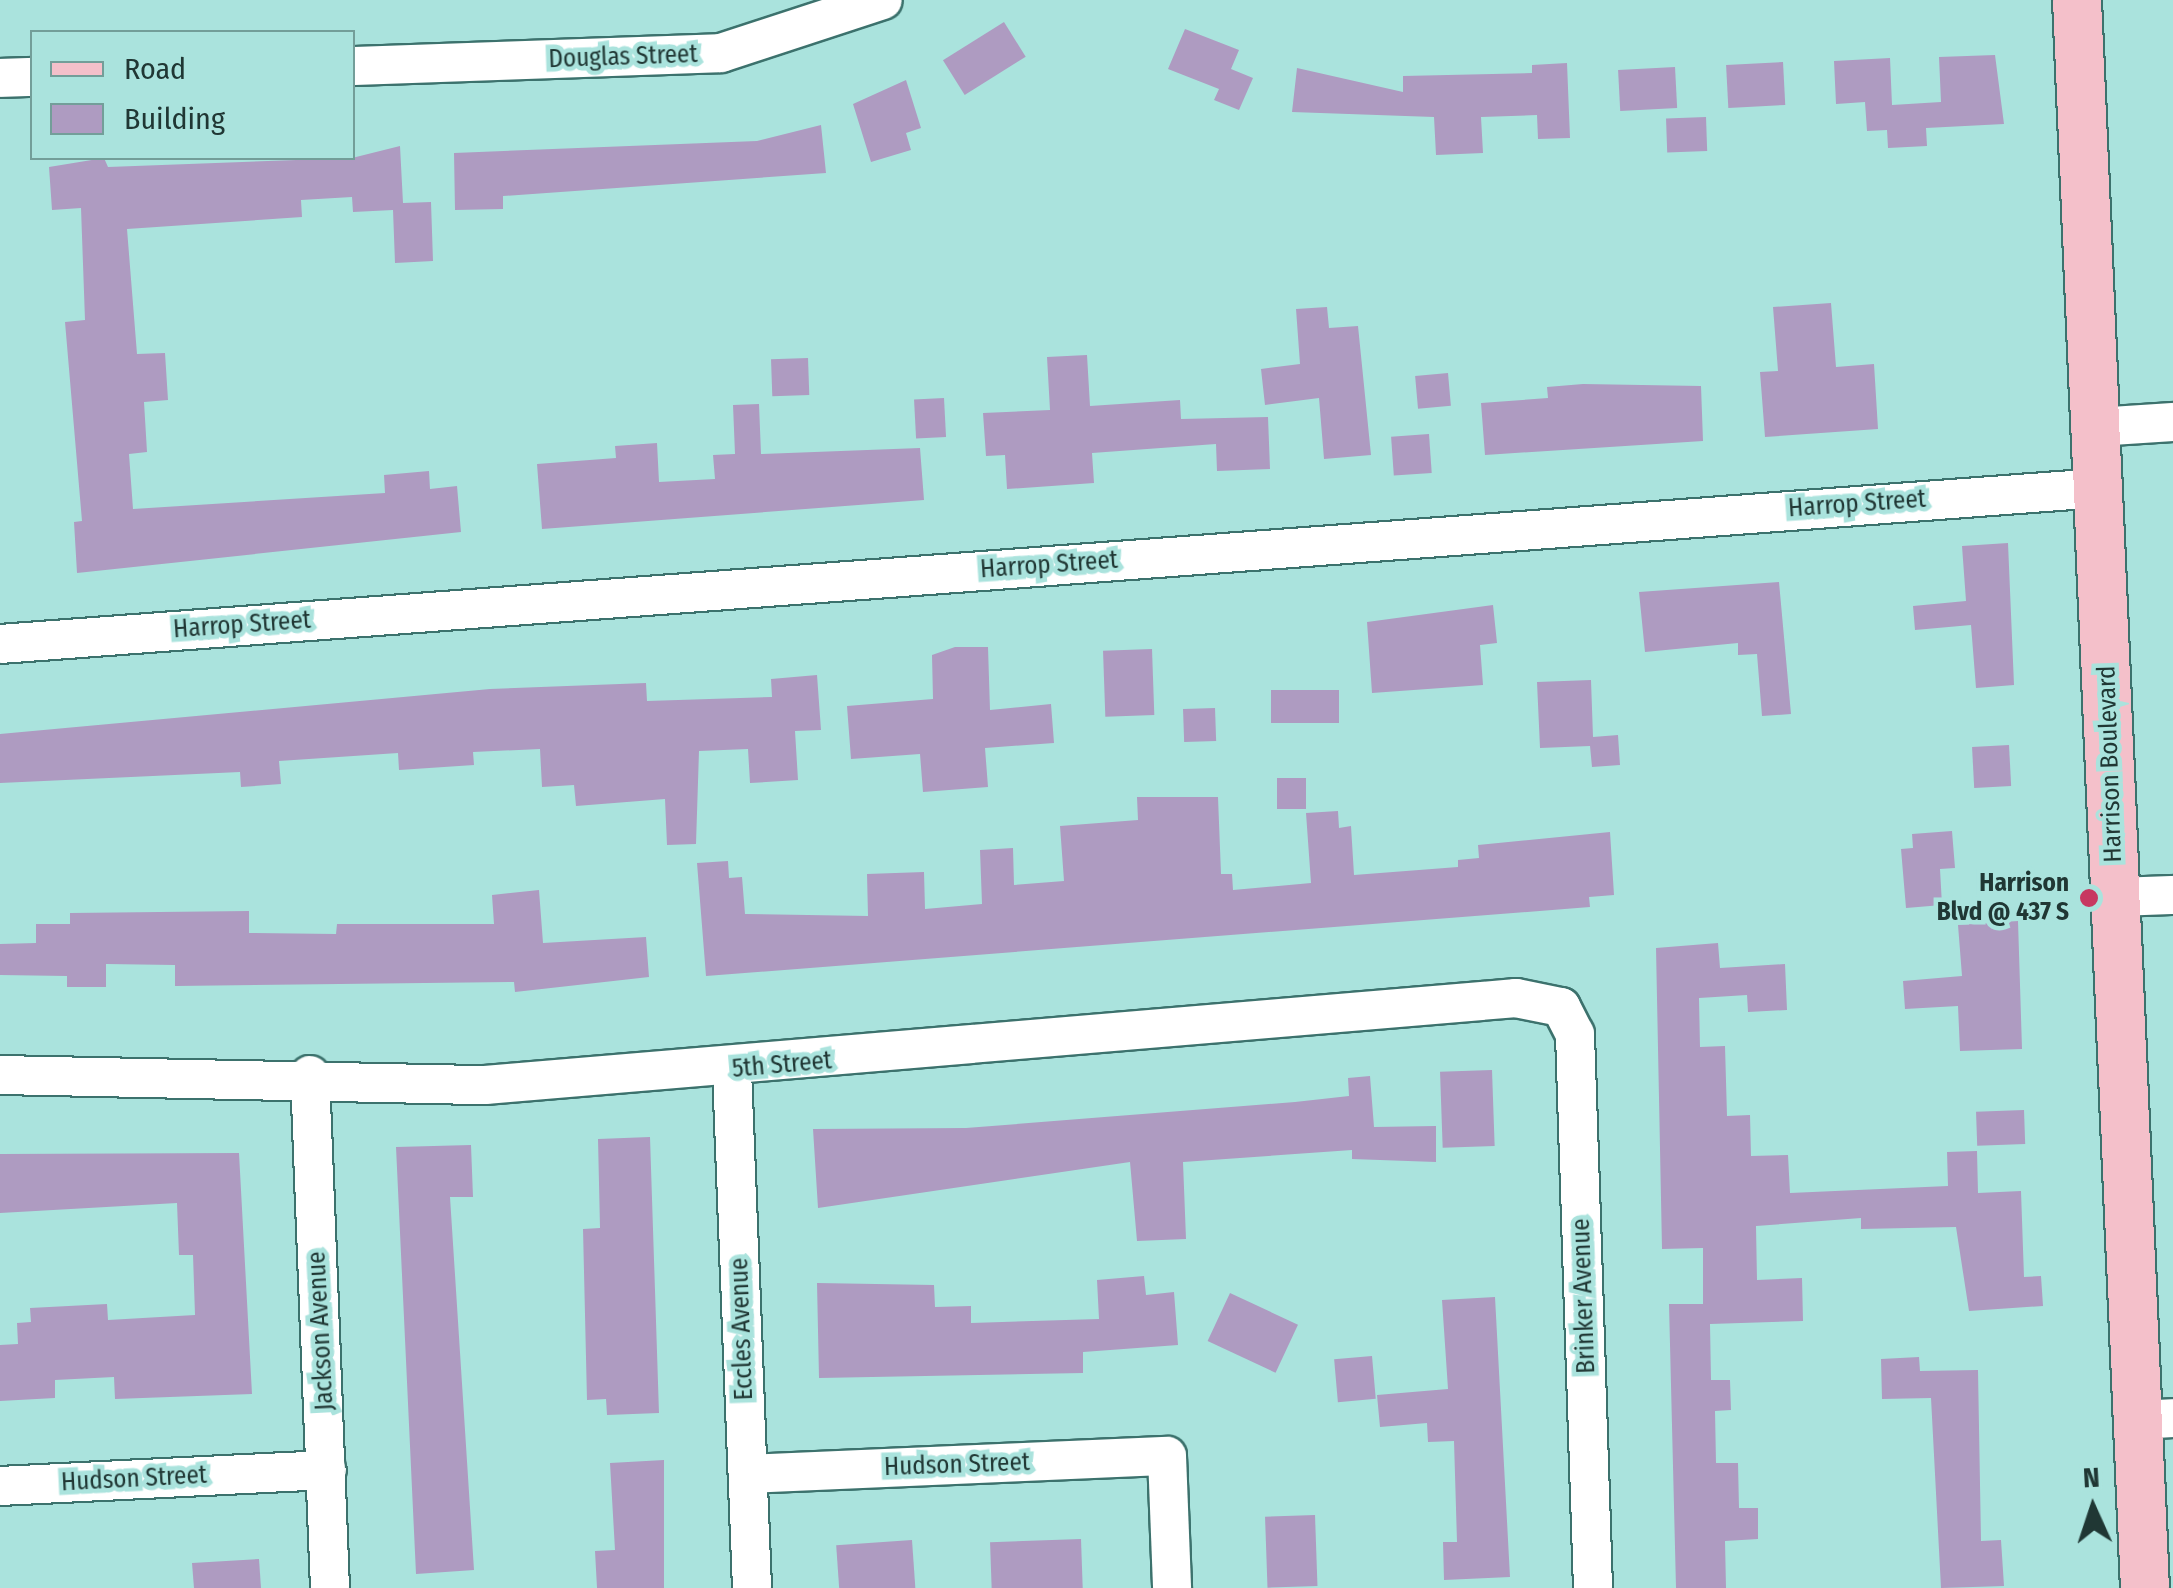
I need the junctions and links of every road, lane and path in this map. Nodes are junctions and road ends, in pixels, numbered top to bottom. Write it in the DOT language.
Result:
graph roads {
  1 [pos="883,0"];
  2 [pos="2077,0"];
  3 [pos="355,66"];
  4 [pos="30,76"];
  5 [pos="0,78"];
  6 [pos="2173,422"];
  7 [pos="2096,427"];
  8 [pos="2098,488"];
  9 [pos="0,644"];
  10 [pos="2173,895"];
  11 [pos="2115,898"];
  12 [pos="1561,1007"];
  13 [pos="732,1070"];
  14 [pos="310,1075"];
  15 [pos="0,1076"];
  16 [pos="2155,1419"];
  17 [pos="328,1470"];
  18 [pos="748,1474"];
  19 [pos="0,1486"];
  20 [pos="330,1588"];
  21 [pos="752,1588"];
  22 [pos="1172,1588"];
  23 [pos="1594,1588"];
  24 [pos="2144,1588"];
  1 -- 3 [label="street, Douglas Street"];
  2 -- 7 [label="main road, Harrison Boulevard"];
  4 -- 5 [label="street"];
  6 -- 7 [label="street"];
  7 -- 8 [label="main road, Harrison Boulevard"];
  8 -- 9 [label="street, Harrop Street"];
  8 -- 11 [label="main road, Harrison Boulevard"];
  10 -- 11 [label="street"];
  11 -- 16 [label="main road, Harrison Boulevard"];
  12 -- 13 [label="street, 5th Street"];
  12 -- 23 [label="street, Brinker Avenue"];
  13 -- 14 [label="street, 5th Street"];
  13 -- 18 [label="street, Eccles Avenue"];
  14 -- 15 [label="street, 5th Street"];
  14 -- 17 [label="street, Jackson Avenue"];
  16 -- 24 [label="main road, Harrison Boulevard"];
  17 -- 19 [label="street, Hudson Street"];
  17 -- 20 [label="street, Jackson Avenue"];
  18 -- 21 [label="street, Eccles Avenue"];
  18 -- 22 [label="street, Hudson Street"];
}
